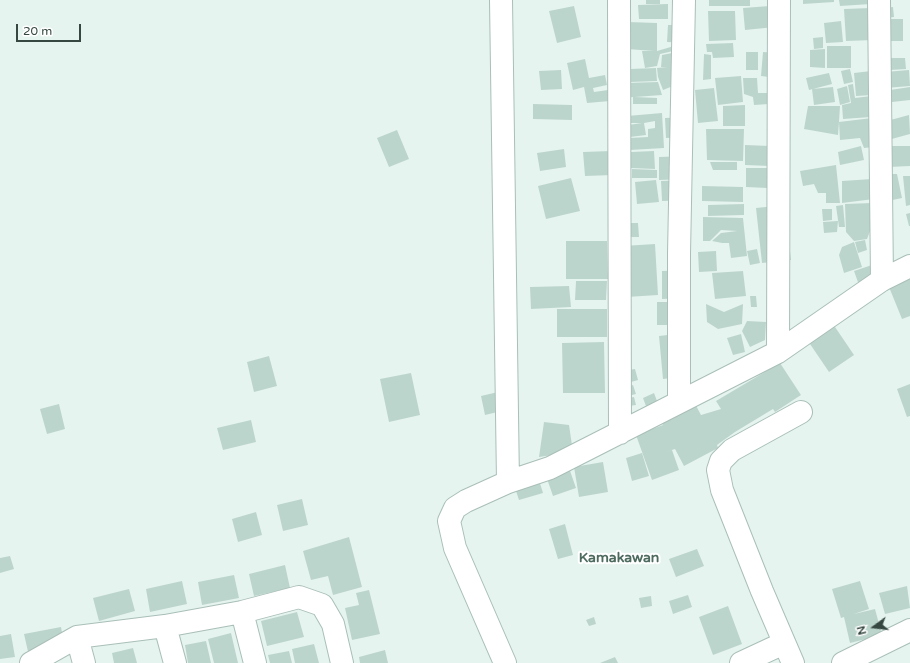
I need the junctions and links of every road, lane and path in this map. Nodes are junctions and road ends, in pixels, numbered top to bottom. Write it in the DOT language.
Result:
graph roads {
  1 [pos="501,0"];
  2 [pos="620,0"];
  3 [pos="684,0"];
  4 [pos="779,0"];
  5 [pos="879,0"];
  6 [pos="910,266"];
  7 [pos="882,280"];
  8 [pos="778,352"];
  9 [pos="679,402"];
  10 [pos="801,412"];
  11 [pos="620,433"];
  12 [pos="508,482"];
  13 [pos="242,612"];
  14 [pos="165,626"];
  15 [pos="910,630"];
  16 [pos="77,637"];
  17 [pos="784,643"];
  18 [pos="31,663"];
  19 [pos="84,663"];
  20 [pos="175,663"];
  21 [pos="255,663"];
  22 [pos="342,663"];
  23 [pos="505,663"];
  24 [pos="741,663"];
  25 [pos="793,663"];
  26 [pos="843,663"];
  1 -- 12 [label="street"];
  2 -- 11 [label="street"];
  3 -- 9 [label="street"];
  4 -- 8 [label="street"];
  5 -- 7 [label="street"];
  6 -- 7 [label="street"];
  7 -- 8 [label="street"];
  8 -- 9 [label="street"];
  9 -- 11 [label="street"];
  10 -- 17 [label="street"];
  11 -- 12 [label="street"];
  12 -- 23 [label="street"];
  13 -- 14 [label="street"];
  13 -- 21 [label="street"];
  13 -- 22 [label="street"];
  14 -- 16 [label="street"];
  14 -- 20 [label="street"];
  15 -- 26 [label="street"];
  16 -- 18 [label="street"];
  16 -- 19 [label="street"];
  17 -- 24 [label="street"];
  17 -- 25 [label="street"];
}
